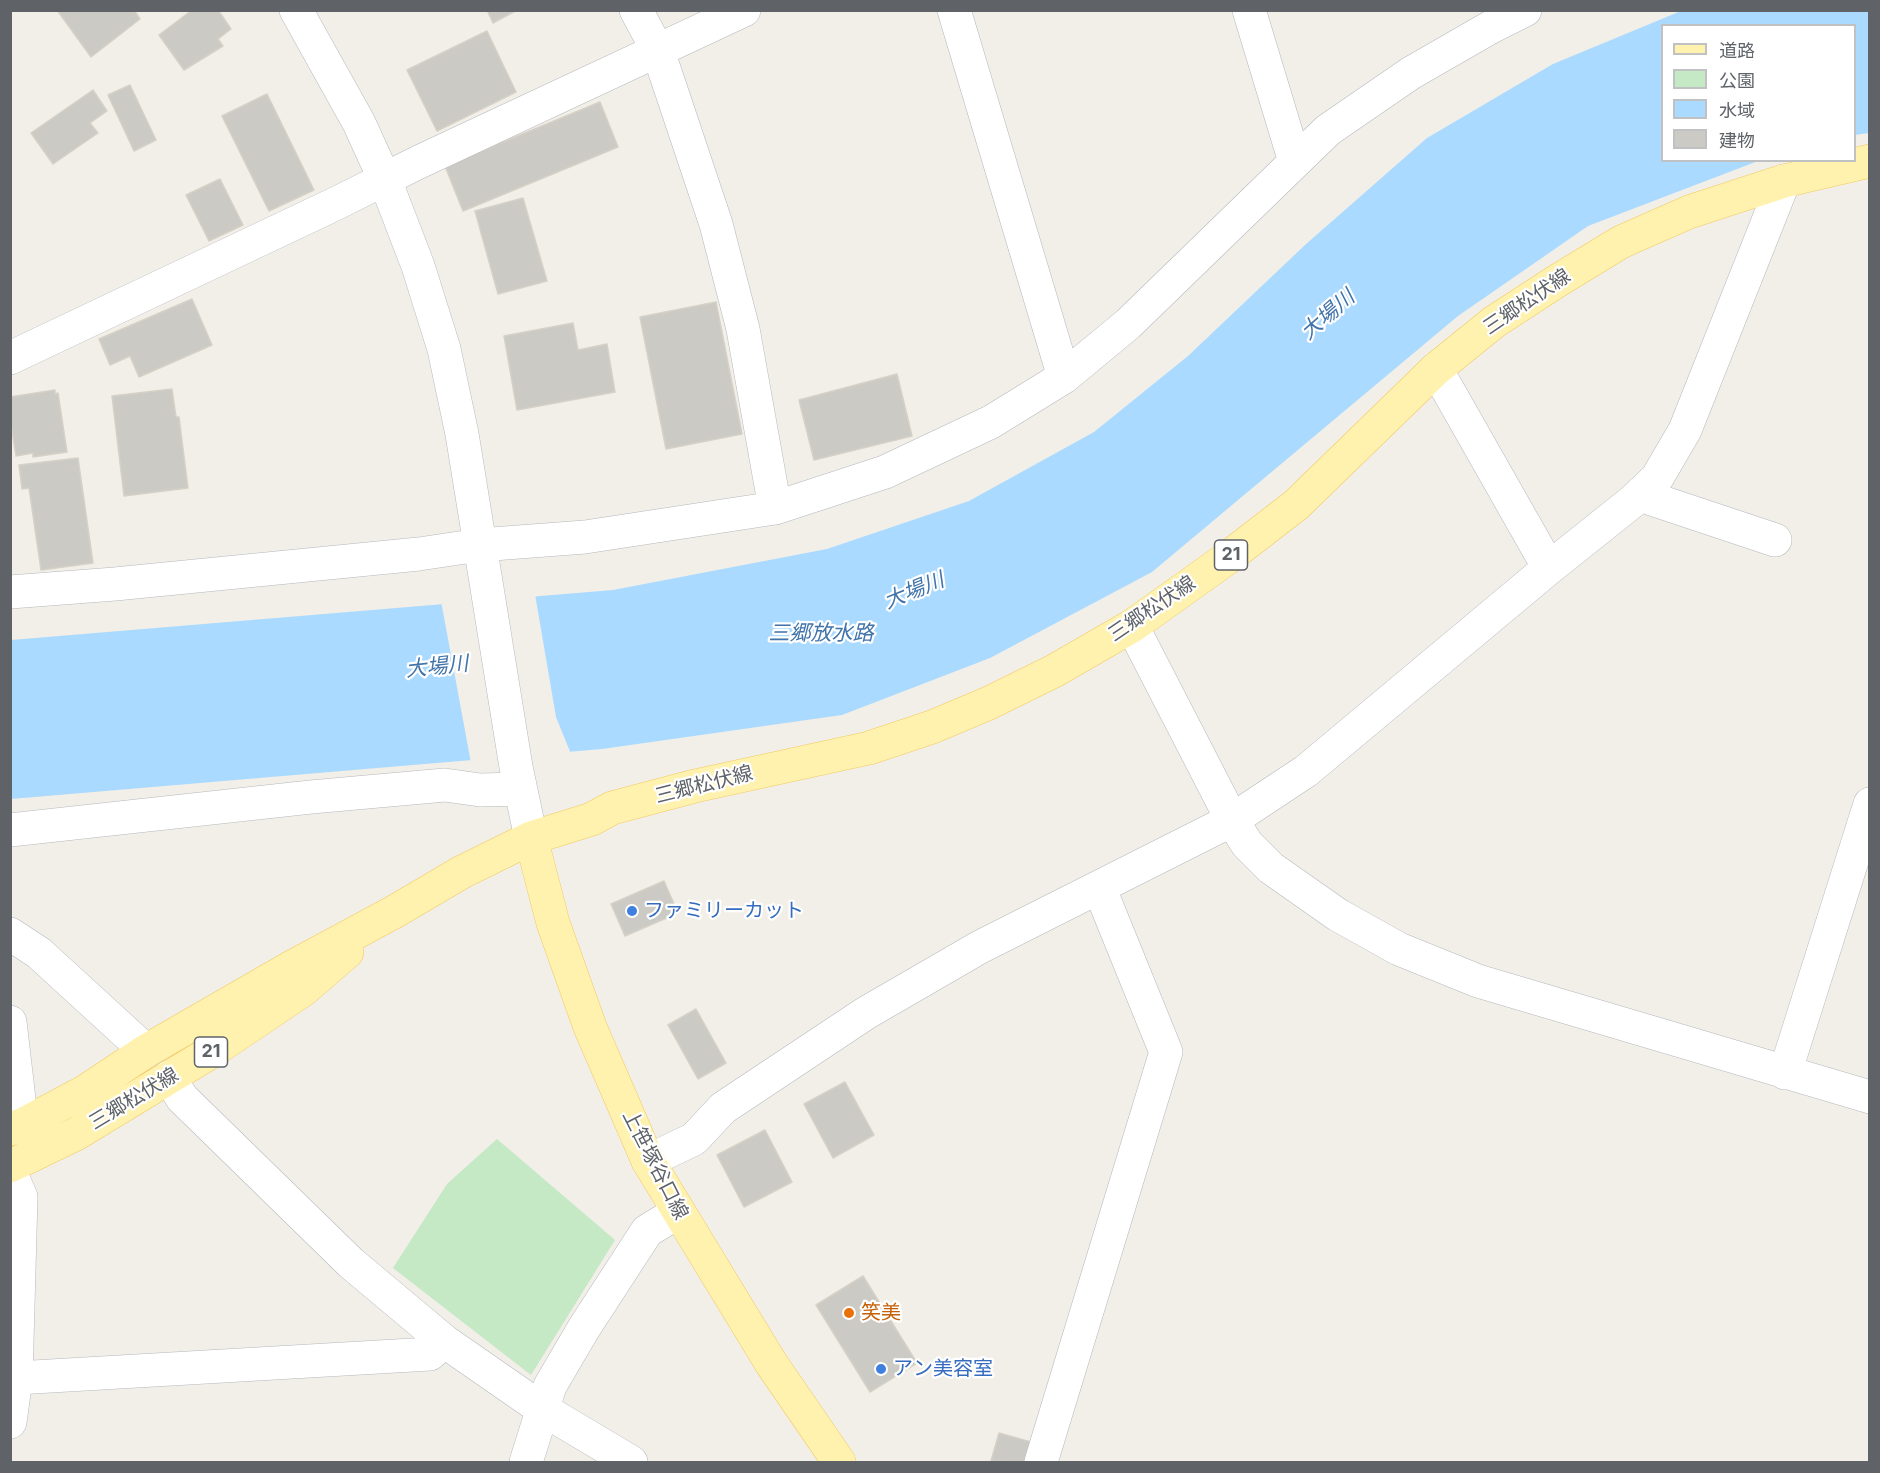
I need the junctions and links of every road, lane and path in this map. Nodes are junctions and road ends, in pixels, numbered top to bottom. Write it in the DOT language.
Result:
graph roads {
  1 [pos="296,10"];
  2 [pos="636,10"];
  3 [pos="744,10"];
  4 [pos="954,10"];
  5 [pos="1249,10"];
  6 [pos="1525,10"];
  7 [pos="658,51"];
  8 [pos="1869,160"];
  9 [pos="1295,162"];
  10 [pos="385,180"];
  11 [pos="1784,181"];
  12 [pos="10,358"];
  13 [pos="1436,369"];
  14 [pos="1064,377"];
  15 [pos="1642,492"];
  16 [pos="775,508"];
  17 [pos="1776,540"];
  18 [pos="481,554"];
  19 [pos="1549,568"];
  20 [pos="10,592"];
  21 [pos="1132,626"];
  22 [pos="518,778"];
  23 [pos="1869,804"];
  24 [pos="1232,820"];
  25 [pos="10,830"];
  26 [pos="531,838"];
  27 [pos="1099,887"];
  28 [pos="394,912"];
  29 [pos="10,934"];
  30 [pos="10,1022"];
  31 [pos="146,1051"];
  32 [pos="1785,1073"];
  33 [pos="169,1077"];
  34 [pos="1869,1097"];
  35 [pos="16,1127"];
  36 [pos="648,1161"];
  37 [pos="10,1166"];
  38 [pos="10,1172"];
  39 [pos="678,1212"];
  40 [pos="444,1341"];
  41 [pos="16,1378"];
  42 [pos="542,1409"];
  43 [pos="10,1422"];
  44 [pos="526,1462"];
  45 [pos="631,1462"];
  46 [pos="839,1462"];
  47 [pos="1041,1462"];
  1 -- 10 [label="street"];
  2 -- 7 [label="street"];
  3 -- 7 [label="street"];
  4 -- 14 [label="street"];
  5 -- 9 [label="street"];
  6 -- 9 [label="street"];
  7 -- 10 [label="street"];
  7 -- 16 [label="street"];
  8 -- 11 [label="main road, 三郷松伏線 / 21"];
  9 -- 14 [label="street"];
  10 -- 12 [label="street"];
  10 -- 18 [label="street"];
  11 -- 13 [label="main road, 三郷松伏線 / 21"];
  11 -- 15 [label="street"];
  13 -- 19 [label="street"];
  13 -- 21 [label="main road, 三郷松伏線 / 21"];
  14 -- 16 [label="street"];
  15 -- 17 [label="street"];
  15 -- 19 [label="street"];
  16 -- 18 [label="street"];
  18 -- 20 [label="street"];
  18 -- 22 [label="street"];
  19 -- 24 [label="street"];
  21 -- 24 [label="street"];
  21 -- 26 [label="main road, 三郷松伏線 / 21"];
  22 -- 25 [label="street"];
  22 -- 26 [label="street"];
  23 -- 32 [label="street"];
  24 -- 27 [label="street"];
  24 -- 32 [label="street"];
  26 -- 28 [label="main road, 三郷松伏線 / 21"];
  26 -- 36 [label="main road, 上笹塚谷口線"];
  27 -- 36 [label="street"];
  27 -- 47 [label="street"];
  28 -- 31 [label="main road, 三郷松伏線 / 21"];
  28 -- 33 [label="main road, 三郷松伏線 / 21"];
  29 -- 31 [label="street"];
  30 -- 35 [label="street"];
  31 -- 35 [label="main road, 三郷松伏線 / 21"];
  32 -- 34 [label="street"];
  33 -- 37 [label="main road, 三郷松伏線 / 21"];
  33 -- 40 [label="street"];
  36 -- 39 [label="main road, 上笹塚谷口線"];
  38 -- 41 [label="street"];
  39 -- 42 [label="street"];
  39 -- 46 [label="main road, 上笹塚谷口線"];
  40 -- 41 [label="street"];
  40 -- 42 [label="street"];
  41 -- 43 [label="street"];
  42 -- 44 [label="street"];
  42 -- 45 [label="street"];
}
